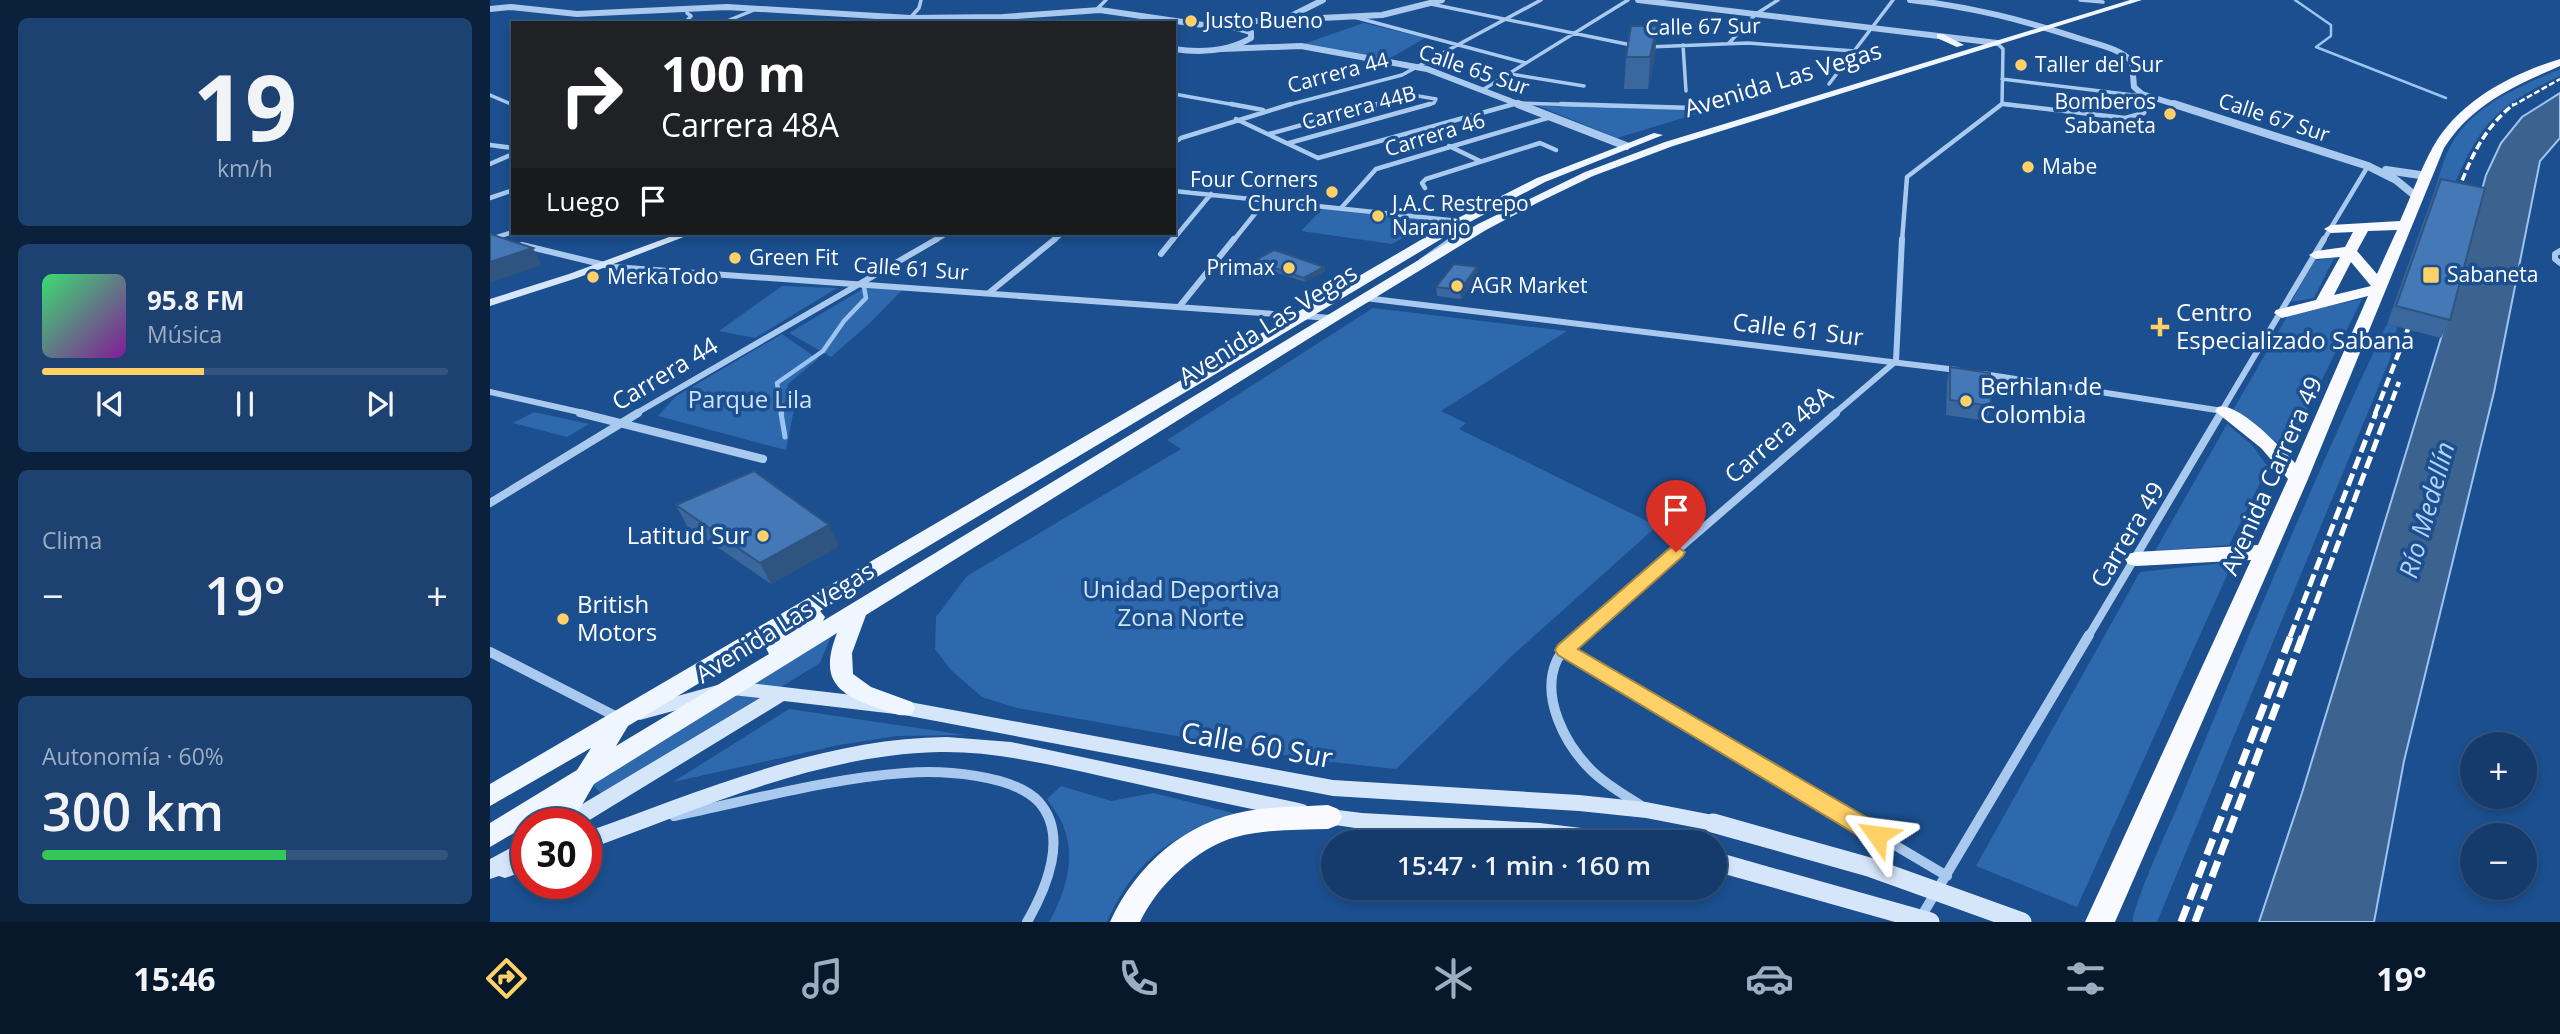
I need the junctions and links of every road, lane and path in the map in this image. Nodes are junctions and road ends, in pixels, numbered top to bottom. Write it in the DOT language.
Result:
graph roads {
  1 [pos="921,0"];
  2 [pos="1105,0"];
  3 [pos="1323,0"];
  4 [pos="1442,0"];
  5 [pos="1542,0"];
  6 [pos="1628,0"];
  7 [pos="1638,0"];
  8 [pos="1778,0"];
  9 [pos="1893,0"];
  10 [pos="1910,0"];
  11 [pos="2080,0"];
  12 [pos="2138,0"];
  13 [pos="2107,1"];
  14 [pos="1431,4"];
  15 [pos="490,10"];
  16 [pos="754,10"];
  17 [pos="1096,10"];
  18 [pos="687,13"];
  19 [pos="1756,14"];
  20 [pos="1351,16"];
  21 [pos="910,18"];
  22 [pos="1286,19"];
  23 [pos="1507,19"];
  24 [pos="687,21"];
  25 [pos="727,21"];
  26 [pos="1174,21"];
  27 [pos="1176,21"];
  28 [pos="2033,23"];
  29 [pos="1210,26"];
  30 [pos="1871,28"];
  31 [pos="2047,28"];
  32 [pos="1178,31"];
  33 [pos="1574,34"];
  34 [pos="1940,36"];
  35 [pos="1975,41"];
  36 [pos="1729,43"];
  37 [pos="1997,43"];
  38 [pos="1458,45"];
  39 [pos="1683,45"];
  40 [pos="1960,45"];
  41 [pos="1176,48"];
  42 [pos="1222,49"];
  43 [pos="1854,51"];
  44 [pos="2132,58"];
  45 [pos="2560,62"];
  46 [pos="1526,63"];
  47 [pos="1416,67"];
  48 [pos="1509,74"];
  49 [pos="2003,79"];
  50 [pos="1829,84"];
  51 [pos="1584,86"];
  52 [pos="1484,89"];
  53 [pos="1686,91"];
  54 [pos="1176,94"];
  55 [pos="490,95"];
  56 [pos="2150,97"];
  57 [pos="1518,103"];
  58 [pos="511,104"];
  59 [pos="2002,104"];
  60 [pos="1693,108"];
  61 [pos="1265,111"];
  62 [pos="1552,116"];
  63 [pos="1236,119"];
  64 [pos="1316,121"];
  65 [pos="1337,130"];
  66 [pos="1269,134"];
  67 [pos="1176,142"];
  68 [pos="1289,143"];
  69 [pos="490,145"];
  70 [pos="1448,146"];
  71 [pos="1626,146"];
  72 [pos="511,148"];
  73 [pos="1556,150"];
  74 [pos="511,155"];
  75 [pos="1480,161"];
  76 [pos="490,164"];
  77 [pos="2368,166"];
  78 [pos="2427,176"];
  79 [pos="1425,188"];
  80 [pos="511,191"];
  81 [pos="1176,191"];
  82 [pos="1211,194"];
  83 [pos="490,198"];
  84 [pos="2418,198"];
  85 [pos="1266,200"];
  86 [pos="1342,207"];
  87 [pos="1464,220"];
  88 [pos="2407,225"];
  89 [pos="2363,227"];
  90 [pos="2331,229"];
  91 [pos="511,233"];
  92 [pos="657,235"];
  93 [pos="684,235"];
  94 [pos="945,235"];
  95 [pos="1060,235"];
  96 [pos="490,240"];
  97 [pos="2350,251"];
  98 [pos="2560,251"];
  99 [pos="1161,254"];
  100 [pos="2316,255"];
  101 [pos="584,262"];
  102 [pos="2560,262"];
  103 [pos="603,265"];
  104 [pos="1418,267"];
  105 [pos="863,283"];
  106 [pos="2381,289"];
  107 [pos="989,292"];
  108 [pos="490,295"];
  109 [pos="1365,298"];
  110 [pos="490,303"];
  111 [pos="2322,303"];
  112 [pos="1179,307"];
  113 [pos="2281,313"];
  114 [pos="1301,316"];
  115 [pos="1332,318"];
  116 [pos="1896,361"];
  117 [pos="1964,371"];
  118 [pos="1977,373"];
  119 [pos="490,392"];
  120 [pos="2224,411"];
  121 [pos="622,422"];
  122 [pos="763,459"];
  123 [pos="2298,479"];
  124 [pos="490,503"];
  125 [pos="2266,552"];
  126 [pos="898,554"];
  127 [pos="2136,559"];
  128 [pos="857,611"];
  129 [pos="1565,650"];
  130 [pos="490,652"];
  131 [pos="787,655"];
  132 [pos="732,688"];
  133 [pos="781,694"];
  134 [pos="904,709"];
  135 [pos="621,718"];
  136 [pos="587,776"];
  137 [pos="490,796"];
  138 [pos="568,808"];
  139 [pos="592,808"];
  140 [pos="1646,810"];
  141 [pos="1328,817"];
  142 [pos="639,823"];
  143 [pos="1512,830"];
  144 [pos="490,835"];
  145 [pos="602,836"];
  146 [pos="511,858"];
  147 [pos="1727,864"];
  148 [pos="511,866"];
  149 [pos="490,872"];
  150 [pos="1947,876"];
  151 [pos="1027,922"];
  152 [pos="1125,922"];
  153 [pos="1918,922"];
  154 [pos="1930,922"];
  155 [pos="2022,922"];
  156 [pos="2099,922"];
  1 -- 21 [label="street"];
  2 -- 17 [label="street"];
  3 -- 22 [label="street"];
  4 -- 14 [label="street"];
  5 -- 23 [label="street, Carrera 44"];
  6 -- 33 [label="street"];
  7 -- 19 [label="street"];
  8 -- 19 [label="street"];
  9 -- 30 [label="street"];
  10 -- 28 [label="street"];
  11 -- 13 [label="street"];
  12 -- 31 [label="main road, Avenida Las Vegas"];
  13 -- 28 [label="main road, Avenida Las Vegas"];
  14 -- 20 [label="street"];
  14 -- 23 [label="street, Calle 67 Sur"];
  15 -- 16 [label="street"];
  16 -- 21 [label="street"];
  16 -- 25 [label="street"];
  17 -- 21 [label="street"];
  17 -- 26 [label="street"];
  18 -- 24 [label="street"];
  19 -- 30 [label="street"];
  19 -- 36 [label="street"];
  20 -- 22 [label="street"];
  20 -- 38 [label="street"];
  22 -- 29 [label="street"];
  23 -- 33 [label="street, Calle 67 Sur"];
  23 -- 38 [label="street, Carrera 44"];
  27 -- 29 [label="street"];
  28 -- 31 [label="street"];
  28 -- 35 [label="main road, Avenida Las Vegas"];
  29 -- 32 [label="street"];
  29 -- 42 [label="street"];
  30 -- 34 [label="street"];
  30 -- 43 [label="street"];
  31 -- 37 [label="main road, Avenida Las Vegas"];
  31 -- 44 [label="street"];
  33 -- 39 [label="street, Calle 67 Sur"];
  33 -- 46 [label="street"];
  34 -- 35 [label="street"];
  34 -- 40 [label="main road"];
  35 -- 37 [label="street"];
  35 -- 40 [label="main road, Avenida Las Vegas"];
  36 -- 39 [label="street, Calle 67 Sur"];
  36 -- 43 [label="street, Calle 67 Sur"];
  37 -- 49 [label="street"];
  37 -- 104 [label="main road, Avenida Las Vegas"];
  38 -- 46 [label="street"];
  38 -- 47 [label="street, Carrera 44"];
  39 -- 53 [label="street"];
  40 -- 50 [label="main road, Avenida Las Vegas"];
  41 -- 42 [label="street, Calle 65 Sur"];
  42 -- 47 [label="street, Calle 65 Sur"];
  43 -- 50 [label="street"];
  44 -- 56 [label="street"];
  45 -- 78 [label="highway, Avenida Carrera 49"];
  46 -- 48 [label="street"];
  47 -- 52 [label="street, Calle 65 Sur"];
  47 -- 61 [label="street, Carrera 44"];
  48 -- 51 [label="street"];
  48 -- 52 [label="street"];
  49 -- 56 [label="street, Calle 67 Sur"];
  49 -- 59 [label="street"];
  50 -- 71 [label="main road, Avenida Las Vegas"];
  52 -- 57 [label="street, Calle 65 Sur"];
  54 -- 61 [label="street"];
  55 -- 58 [label="street"];
  56 -- 59 [label="street"];
  56 -- 77 [label="street, Calle 67 Sur"];
  57 -- 60 [label="street"];
  57 -- 62 [label="street, Calle 65 Sur"];
  57 -- 68 [label="street"];
  59 -- 116 [label="street"];
  61 -- 63 [label="street, Carrera 44"];
  62 -- 70 [label="street, Carrera 46"];
  62 -- 71 [label="street, Calle 65 Sur"];
  63 -- 66 [label="street"];
  63 -- 67 [label="street, Carrera 44"];
  64 -- 65 [label="street"];
  64 -- 65 [label="street, Carrera 44B"];
  64 -- 66 [label="street"];
  65 -- 68 [label="street, Carrera 44B"];
  66 -- 68 [label="street"];
  69 -- 72 [label="street"];
  70 -- 75 [label="street"];
  70 -- 86 [label="street, Carrera 46"];
  71 -- 87 [label="main road, Avenida Las Vegas"];
  73 -- 75 [label="street"];
  74 -- 76 [label="street"];
  75 -- 79 [label="street"];
  77 -- 78 [label="street, Calle 67 Sur"];
  77 -- 84 [label="street, Calle 67 Sur"];
  77 -- 90 [label="street, Carrera 49"];
  78 -- 84 [label="highway, Avenida Carrera 49"];
  80 -- 83 [label="street"];
  81 -- 82 [label="street"];
  82 -- 85 [label="street"];
  82 -- 99 [label="street"];
  84 -- 88 [label="highway, Avenida Carrera 49"];
  85 -- 86 [label="street"];
  85 -- 112 [label="street"];
  86 -- 87 [label="street"];
  87 -- 104 [label="street"];
  87 -- 114 [label="main road, Avenida Las Vegas"];
  88 -- 89 [label="highway"];
  88 -- 106 [label="highway, Avenida Carrera 49"];
  89 -- 90 [label="highway"];
  89 -- 97 [label="highway"];
  90 -- 100 [label="street, Carrera 49"];
  91 -- 96 [label="street, Calle 61 Sur"];
  92 -- 101 [label="main road"];
  93 -- 103 [label="main road"];
  94 -- 105 [label="street, Carrera 44"];
  95 -- 107 [label="street"];
  96 -- 101 [label="street, Calle 61 Sur"];
  97 -- 100 [label="highway"];
  97 -- 106 [label="highway"];
  97 -- 111 [label="highway"];
  98 -- 102 [label="street"];
  100 -- 113 [label="street, Carrera 49"];
  101 -- 103 [label="street, Calle 61 Sur"];
  101 -- 108 [label="main road"];
  103 -- 105 [label="street, Calle 61 Sur"];
  103 -- 110 [label="main road"];
  104 -- 109 [label="main road, Avenida Las Vegas"];
  105 -- 107 [label="street, Calle 61 Sur"];
  105 -- 121 [label="street, Carrera 44"];
  106 -- 111 [label="highway"];
  106 -- 123 [label="highway, Avenida Carrera 49"];
  107 -- 112 [label="street, Calle 61 Sur"];
  109 -- 115 [label="main road, Avenida Las Vegas"];
  109 -- 116 [label="street, Calle 61 Sur"];
  111 -- 113 [label="highway"];
  112 -- 114 [label="street, Calle 61 Sur"];
  113 -- 120 [label="street, Carrera 49"];
  114 -- 115 [label="street, Calle 61 Sur"];
  114 -- 126 [label="main road, Avenida Las Vegas"];
  115 -- 128 [label="main road, Avenida Las Vegas"];
  116 -- 117 [label="street, Calle 61 Sur"];
  116 -- 129 [label="street, Carrera 48A"];
  118 -- 120 [label="street"];
  119 -- 121 [label="street"];
  120 -- 123 [label="highway"];
  120 -- 127 [label="street, Carrera 49"];
  121 -- 122 [label="street"];
  121 -- 124 [label="street, Carrera 44"];
  123 -- 125 [label="highway, Avenida Carrera 49"];
  125 -- 127 [label="highway"];
  125 -- 156 [label="highway, Avenida Carrera 49"];
  126 -- 131 [label="main road"];
  126 -- 135 [label="main road, Avenida Las Vegas"];
  127 -- 150 [label="street, Carrera 49"];
  128 -- 131 [label="main road, Avenida Las Vegas"];
  128 -- 134 [label="main road"];
  129 -- 140 [label="street, Carrera 48A"];
  129 -- 150 [label="street"];
  130 -- 135 [label="street"];
  131 -- 132 [label="main road, Avenida Las Vegas"];
  132 -- 133 [label="main road, Calle 60 Sur"];
  132 -- 135 [label="main road, Calle 60 Sur"];
  132 -- 136 [label="main road, Avenida Las Vegas"];
  133 -- 134 [label="main road, Calle 60 Sur"];
  133 -- 139 [label="main road"];
  134 -- 140 [label="main road, Calle 60 Sur"];
  135 -- 136 [label="main road"];
  135 -- 137 [label="main road, Avenida Las Vegas"];
  136 -- 138 [label="main road"];
  136 -- 144 [label="main road, Avenida Las Vegas"];
  140 -- 155 [label="main road, Calle 60 Sur, bridge"];
  141 -- 142 [label="main road, Calle 60 Sur"];
  141 -- 143 [label="main road, Calle 60 Sur"];
  141 -- 152 [label="highway"];
  142 -- 145 [label="main road, Calle 60 Sur"];
  142 -- 151 [label="street, Calle 60 Sur"];
  146 -- 149 [label="main road"];
  147 -- 154 [label="main road, bridge"];
  148 -- 149 [label="main road"];
  150 -- 153 [label="street, Carrera 49"];
}
